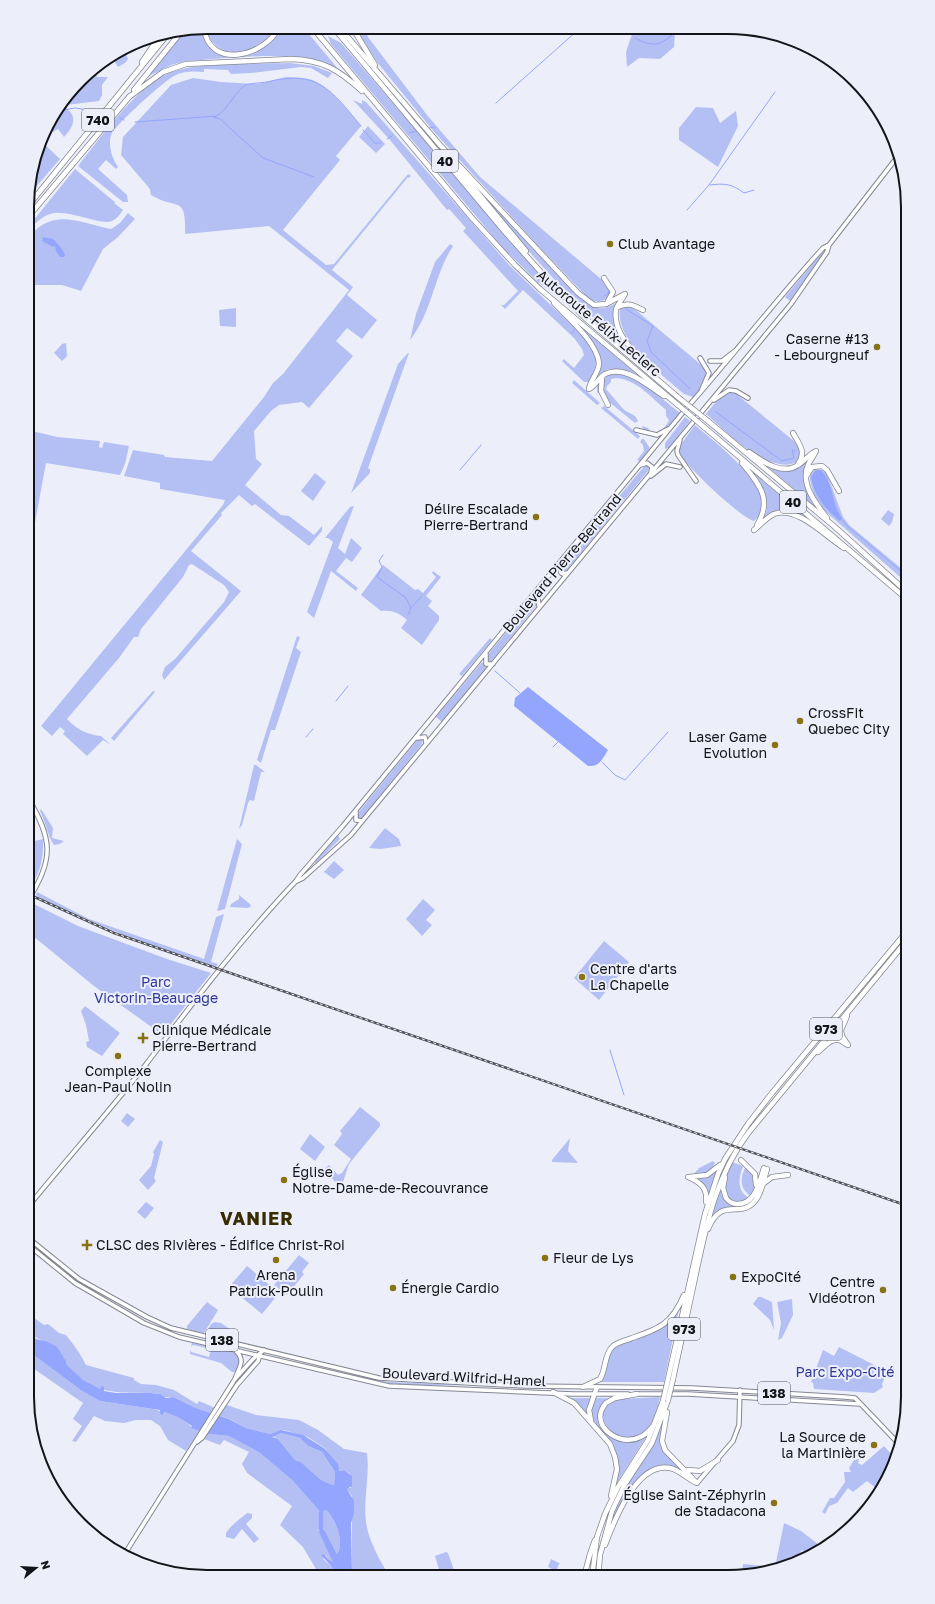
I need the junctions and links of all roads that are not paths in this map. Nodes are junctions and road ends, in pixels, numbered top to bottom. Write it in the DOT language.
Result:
graph roads {
  1 [pos="206,34"];
  2 [pos="276,34"];
  3 [pos="317,34"];
  4 [pos="338,34"];
  5 [pos="345,34"];
  6 [pos="356,34"];
  7 [pos="178,36"];
  8 [pos="163,40"];
  9 [pos="156,42"];
  10 [pos="136,73"];
  11 [pos="386,82"];
  12 [pos="129,97"];
  13 [pos="374,102"];
  14 [pos="440,145"];
  15 [pos="894,161"];
  16 [pos="34,199"];
  17 [pos="34,209"];
  18 [pos="828,245"];
  19 [pos="604,278"];
  20 [pos="540,289"];
  21 [pos="560,292"];
  22 [pos="606,304"];
  23 [pos="616,308"];
  24 [pos="643,310"];
  25 [pos="736,351"];
  26 [pos="700,358"];
  27 [pos="710,361"];
  28 [pos="603,375"];
  29 [pos="665,384"];
  30 [pos="700,394"];
  31 [pos="748,398"];
  32 [pos="709,402"];
  33 [pos="677,404"];
  34 [pos="608,405"];
  35 [pos="672,426"];
  36 [pos="636,430"];
  37 [pos="793,433"];
  38 [pos="683,434"];
  39 [pos="731,440"];
  40 [pos="734,454"];
  41 [pos="640,466"];
  42 [pos="680,467"];
  43 [pos="796,467"];
  44 [pos="650,473"];
  45 [pos="806,476"];
  46 [pos="696,481"];
  47 [pos="640,486"];
  48 [pos="839,491"];
  49 [pos="834,527"];
  50 [pos="851,552"];
  51 [pos="560,563"];
  52 [pos="569,572"];
  53 [pos="901,585"];
  54 [pos="901,594"];
  55 [pos="529,602"];
  56 [pos="538,609"];
  57 [pos="486,653"];
  58 [pos="493,664"];
  59 [pos="415,738"];
  60 [pos="425,746"];
  61 [pos="34,808"];
  62 [pos="356,810"];
  63 [pos="362,821"];
  64 [pos="296,881"];
  65 [pos="34,888"];
  66 [pos="901,938"];
  67 [pos="901,947"];
  68 [pos="849,1010"];
  69 [pos="808,1061"];
  70 [pos="725,1159"];
  71 [pos="741,1160"];
  72 [pos="728,1164"];
  73 [pos="788,1175"];
  74 [pos="762,1184"];
  75 [pos="756,1191"];
  76 [pos="34,1199"];
  77 [pos="705,1214"];
  78 [pos="703,1240"];
  79 [pos="34,1243"];
  80 [pos="34,1250"];
  81 [pos="689,1283"];
  82 [pos="235,1350"];
  83 [pos="264,1350"];
  84 [pos="260,1355"];
  85 [pos="236,1379"];
  86 [pos="670,1379"];
  87 [pos="583,1387"];
  88 [pos="597,1387"];
  89 [pos="740,1390"];
  90 [pos="553,1392"];
  91 [pos="595,1394"];
  92 [pos="638,1394"];
  93 [pos="740,1397"];
  94 [pos="665,1400"];
  95 [pos="860,1404"];
  96 [pos="216,1413"];
  97 [pos="592,1422"];
  98 [pos="656,1424"];
  99 [pos="895,1440"];
  100 [pos="718,1460"];
  101 [pos="682,1467"];
  102 [pos="697,1483"];
  103 [pos="609,1505"];
  104 [pos="597,1537"];
  105 [pos="127,1550"];
  106 [pos="600,1555"];
  107 [pos="586,1570"];
  108 [pos="593,1570"];
  109 [pos="599,1570"];
  1 -- 2 [label="highway"];
  3 -- 13 [label="highway, Autoroute Félix-Leclerc / 40"];
  4 -- 21 [label="highway, Autoroute Félix-Leclerc / 40"];
  5 -- 11 [label="highway"];
  6 -- 11 [label="highway"];
  7 -- 12 [label="highway, 740"];
  8 -- 10 [label="highway, 740"];
  9 -- 10 [label="highway"];
  10 -- 16 [label="highway, 740"];
  11 -- 14 [label="highway"];
  12 -- 13 [label="highway"];
  12 -- 17 [label="highway, 740"];
  13 -- 20 [label="highway, Autoroute Félix-Leclerc / 40"];
  14 -- 21 [label="highway"];
  14 -- 22 [label="highway"];
  15 -- 18 [label="main road, Boulevard Pierre-Bertrand"];
  18 -- 25 [label="main road, Boulevard Pierre-Bertrand"];
  18 -- 32 [label="main road, Boulevard Pierre-Bertrand"];
  19 -- 22 [label="highway"];
  20 -- 28 [label="highway"];
  20 -- 33 [label="highway, Autoroute Félix-Leclerc / 40"];
  21 -- 29 [label="highway, Autoroute Félix-Leclerc / 40"];
  22 -- 23 [label="highway"];
  23 -- 24 [label="highway"];
  23 -- 29 [label="highway"];
  25 -- 27 [label="main road"];
  25 -- 30 [label="main road, Boulevard Pierre-Bertrand"];
  26 -- 30 [label="main road"];
  28 -- 33 [label="highway"];
  28 -- 34 [label="highway"];
  29 -- 39 [label="highway, Autoroute Félix-Leclerc / 40, bridge"];
  30 -- 35 [label="main road, Boulevard Pierre-Bertrand"];
  31 -- 32 [label="main road"];
  32 -- 38 [label="main road, Boulevard Pierre-Bertrand"];
  33 -- 40 [label="highway, Autoroute Félix-Leclerc / 40, bridge"];
  35 -- 36 [label="main road"];
  35 -- 41 [label="main road, Boulevard Pierre-Bertrand"];
  37 -- 43 [label="highway"];
  38 -- 44 [label="main road, Boulevard Pierre-Bertrand"];
  38 -- 46 [label="main road"];
  39 -- 43 [label="highway"];
  39 -- 49 [label="highway, Autoroute Félix-Leclerc / 40"];
  40 -- 50 [label="highway, Autoroute Félix-Leclerc / 40"];
  40 -- 50 [label="highway"];
  41 -- 44 [label="main road"];
  41 -- 51 [label="main road, Boulevard Pierre-Bertrand"];
  42 -- 47 [label="main road"];
  43 -- 45 [label="highway"];
  44 -- 47 [label="main road, Boulevard Pierre-Bertrand"];
  45 -- 48 [label="highway"];
  45 -- 49 [label="highway"];
  47 -- 52 [label="main road, Boulevard Pierre-Bertrand"];
  49 -- 53 [label="highway, Autoroute Félix-Leclerc / 40"];
  50 -- 54 [label="highway, Autoroute Félix-Leclerc / 40"];
  51 -- 52 [label="main road"];
  51 -- 55 [label="main road, Boulevard Pierre-Bertrand"];
  52 -- 56 [label="main road, Boulevard Pierre-Bertrand"];
  55 -- 56 [label="main road"];
  55 -- 57 [label="main road, Boulevard Pierre-Bertrand"];
  56 -- 58 [label="main road, Boulevard Pierre-Bertrand"];
  57 -- 58 [label="main road"];
  57 -- 59 [label="main road, Boulevard Pierre-Bertrand"];
  58 -- 60 [label="main road, Boulevard Pierre-Bertrand"];
  59 -- 60 [label="main road"];
  59 -- 62 [label="main road, Boulevard Pierre-Bertrand"];
  60 -- 63 [label="main road, Boulevard Pierre-Bertrand"];
  61 -- 65 [label="main road"];
  62 -- 63 [label="main road"];
  62 -- 64 [label="main road, Boulevard Pierre-Bertrand"];
  63 -- 64 [label="main road, Boulevard Pierre-Bertrand"];
  64 -- 76 [label="main road, Boulevard Pierre-Bertrand"];
  66 -- 70 [label="highway, 973"];
  67 -- 68 [label="highway, 973"];
  68 -- 69 [label="highway, 973"];
  68 -- 69 [label="highway"];
  69 -- 72 [label="highway, 973"];
  70 -- 77 [label="highway, 973"];
  70 -- 77 [label="highway"];
  71 -- 75 [label="highway"];
  72 -- 75 [label="highway"];
  72 -- 78 [label="highway, 973"];
  73 -- 74 [label="highway"];
  74 -- 75 [label="highway"];
  74 -- 78 [label="highway"];
  77 -- 81 [label="highway, 973"];
  78 -- 86 [label="highway, 973"];
  79 -- 83 [label="main road, Boulevard Wilfrid-Hamel / 138"];
  80 -- 82 [label="main road, Boulevard Wilfrid-Hamel / 138"];
  81 -- 86 [label="highway, 973"];
  81 -- 87 [label="highway"];
  82 -- 84 [label="main road, Boulevard Wilfrid-Hamel / 138"];
  82 -- 85 [label="main road"];
  83 -- 84 [label="main road"];
  83 -- 87 [label="main road, Boulevard Wilfrid-Hamel / 138"];
  84 -- 85 [label="main road"];
  84 -- 90 [label="main road, Boulevard Wilfrid-Hamel / 138"];
  84 -- 96 [label="main road"];
  85 -- 96 [label="main road"];
  86 -- 94 [label="highway, 973, bridge"];
  87 -- 88 [label="main road, Boulevard Wilfrid-Hamel / 138"];
  88 -- 89 [label="main road, Boulevard Wilfrid-Hamel / 138"];
  88 -- 91 [label="highway"];
  89 -- 93 [label="main road"];
  89 -- 95 [label="main road, Boulevard Wilfrid-Hamel / 138"];
  90 -- 91 [label="main road, Boulevard Wilfrid-Hamel / 138"];
  90 -- 97 [label="highway"];
  91 -- 92 [label="main road, Boulevard Wilfrid-Hamel / 138"];
  91 -- 97 [label="highway"];
  92 -- 93 [label="main road, Boulevard Wilfrid-Hamel / 138"];
  92 -- 98 [label="highway"];
  93 -- 95 [label="main road, Boulevard Wilfrid-Hamel / 138"];
  93 -- 100 [label="main road"];
  94 -- 98 [label="highway, 973"];
  94 -- 101 [label="highway"];
  94 -- 106 [label="highway, 973"];
  95 -- 99 [label="main road, 138"];
  96 -- 105 [label="main road"];
  97 -- 103 [label="highway"];
  98 -- 103 [label="highway, 973"];
  100 -- 101 [label="highway"];
  100 -- 102 [label="main road"];
  101 -- 102 [label="highway"];
  102 -- 106 [label="highway"];
  103 -- 104 [label="highway, 973"];
  104 -- 107 [label="highway"];
  104 -- 108 [label="highway, 973"];
  106 -- 109 [label="highway, 973"];
}
